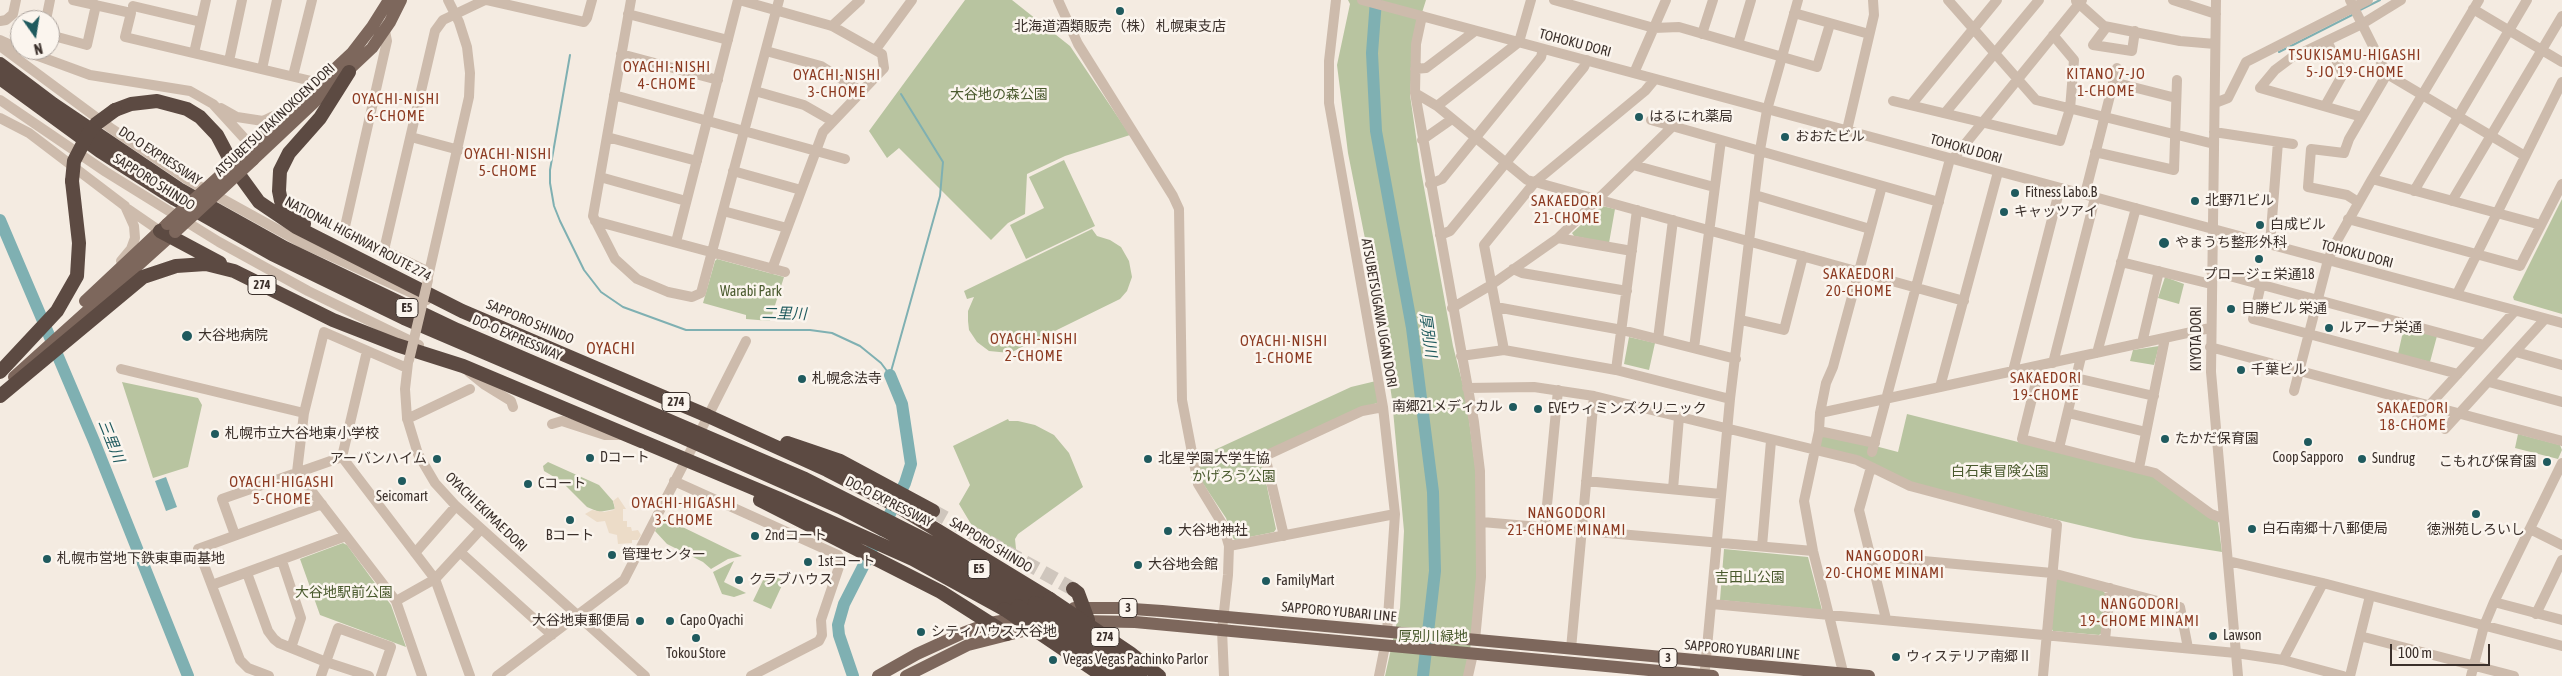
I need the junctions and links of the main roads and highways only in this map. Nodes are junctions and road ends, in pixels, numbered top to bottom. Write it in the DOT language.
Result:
graph roads {
  1 [pos="389,0"];
  2 [pos="401,0"];
  3 [pos="0,64"];
  4 [pos="349,72"];
  5 [pos="0,78"];
  6 [pos="0,85"];
  7 [pos="45,112"];
  8 [pos="252,154"];
  9 [pos="168,231"];
  10 [pos="330,244"];
  11 [pos="234,271"];
  12 [pos="462,311"];
  13 [pos="68,327"];
  14 [pos="22,364"];
  15 [pos="463,366"];
  16 [pos="0,372"];
  17 [pos="0,378"];
  18 [pos="0,392"];
  19 [pos="0,396"];
  20 [pos="706,421"];
  21 [pos="688,454"];
  22 [pos="842,503"];
  23 [pos="933,511"];
  24 [pos="919,542"];
  25 [pos="1073,589"];
  26 [pos="1086,614"];
  27 [pos="990,623"];
  28 [pos="1007,634"];
  29 [pos="1844,675"];
  30 [pos="878,676"];
  31 [pos="906,676"];
  32 [pos="1103,676"];
  33 [pos="1122,676"];
  34 [pos="1140,676"];
  35 [pos="1159,676"];
  36 [pos="1707,676"];
  37 [pos="1869,676"];
  1 -- 8 [label="main road, ATSUBETSU TAKINOKOEN DORI"];
  2 -- 4 [label="main road, ATSUBETSU TAKINOKOEN DORI"];
  3 -- 22 [label="highway, DO-O EXPRESSWAY / E5"];
  4 -- 8 [label="main road, ATSUBETSU TAKINOKOEN DORI"];
  4 -- 10 [label="highway"];
  5 -- 7 [label="highway, DO-O EXPRESSWAY / E5"];
  6 -- 7 [label="highway"];
  7 -- 22 [label="highway, DO-O EXPRESSWAY / E5"];
  8 -- 9 [label="main road, ATSUBETSU TAKINOKOEN DORI, bridge"];
  9 -- 11 [label="highway"];
  9 -- 13 [label="main road, ATSUBETSU TAKINOKOEN DORI"];
  9 -- 13 [label="main road, ATSUBETSU TAKINOKOEN DORI"];
  10 -- 12 [label="highway, NATIONAL HIGHWAY ROUTE 274 / 274"];
  10 -- 14 [label="highway, NATIONAL HIGHWAY ROUTE 274 / 274, bridge"];
  11 -- 13 [label="highway, NATIONAL HIGHWAY ROUTE 274 / 274"];
  11 -- 15 [label="highway, NATIONAL HIGHWAY ROUTE 274 / 274"];
  12 -- 20 [label="highway, SAPPORO SHINDO / 274"];
  13 -- 14 [label="highway, NATIONAL HIGHWAY ROUTE 274 / 274"];
  14 -- 16 [label="highway, NATIONAL HIGHWAY ROUTE 274 / 274"];
  14 -- 17 [label="main road"];
  14 -- 18 [label="main road"];
  14 -- 19 [label="highway, NATIONAL HIGHWAY ROUTE 274 / 274"];
  15 -- 21 [label="highway, SAPPORO SHINDO / 274"];
  20 -- 23 [label="highway, 274"];
  20 -- 35 [label="highway, SAPPORO SHINDO / 274, bridge"];
  21 -- 27 [label="highway"];
  21 -- 32 [label="highway, SAPPORO SHINDO / 274, bridge"];
  22 -- 24 [label="highway, DO-O EXPRESSWAY / E5"];
  24 -- 33 [label="highway, DO-O EXPRESSWAY / E5, bridge"];
  24 -- 34 [label="highway, DO-O EXPRESSWAY / E5, bridge"];
  25 -- 26 [label="highway"];
  26 -- 27 [label="main road, SAPPORO YUBARI LINE / 3"];
  26 -- 28 [label="main road, SAPPORO YUBARI LINE / 3"];
  26 -- 29 [label="main road, SAPPORO YUBARI LINE / 3"];
  26 -- 36 [label="main road, SAPPORO YUBARI LINE / 3"];
  27 -- 28 [label="highway"];
  27 -- 30 [label="main road, SAPPORO YUBARI LINE / 3"];
  28 -- 31 [label="main road, SAPPORO YUBARI LINE / 3"];
  29 -- 37 [label="main road, SAPPORO YUBARI LINE / 3"];
}
